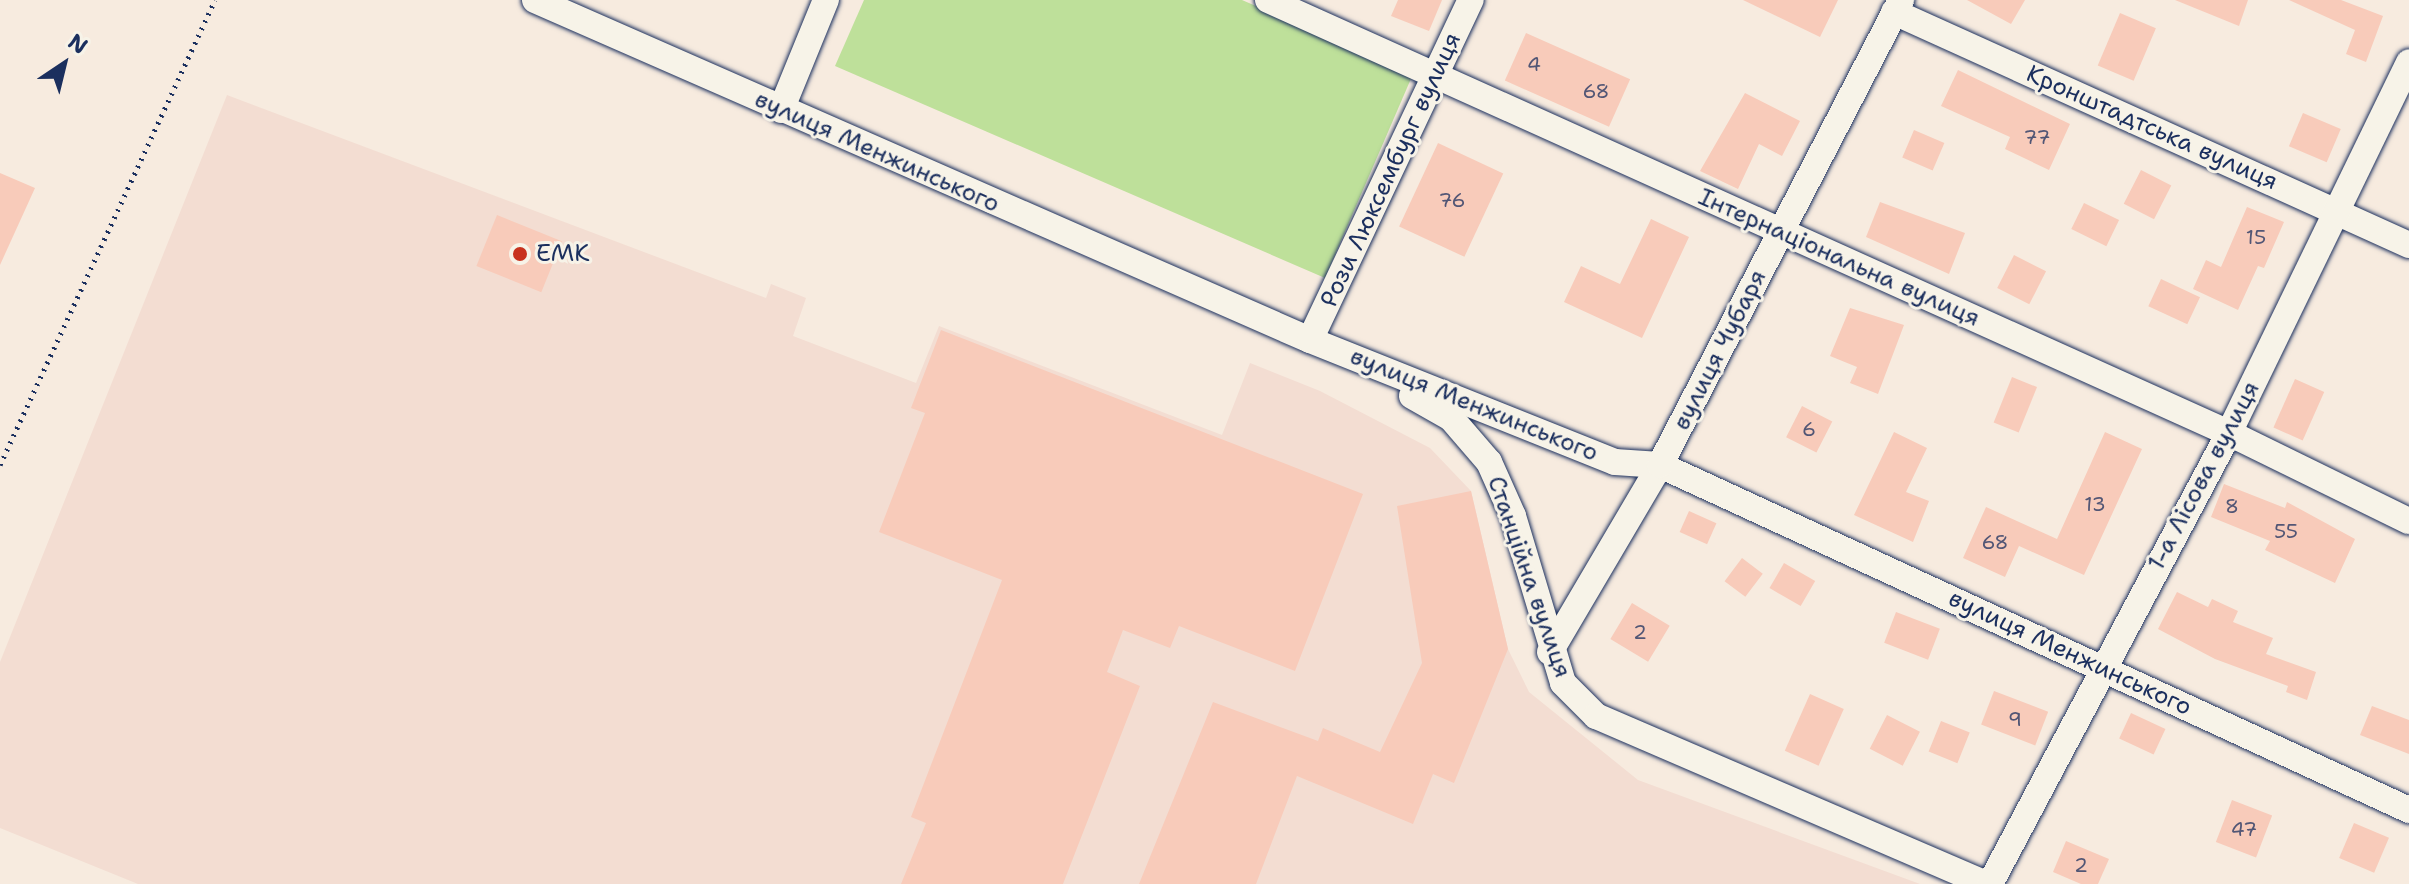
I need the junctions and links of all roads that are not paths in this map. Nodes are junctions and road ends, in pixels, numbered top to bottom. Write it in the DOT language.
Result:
graph roads {
  1 [pos="535,0"];
  2 [pos="826,0"];
  3 [pos="1268,0"];
  4 [pos="1471,0"];
  5 [pos="1898,6"];
  6 [pos="2409,62"];
  7 [pos="1433,76"];
  8 [pos="781,110"];
  9 [pos="2339,212"];
  10 [pos="1781,232"];
  11 [pos="2409,245"];
  12 [pos="1310,340"];
  13 [pos="2229,433"];
  14 [pos="1660,465"];
  15 [pos="2409,521"];
  16 [pos="1550,652"];
  17 [pos="2101,667"];
  18 [pos="2409,810"];
  19 [pos="1988,884"];
  1 -- 8 [label="street, вулиця Менжинського"];
  2 -- 8 [label="street"];
  3 -- 7 [label="street, Інтернаціональна вулиця"];
  4 -- 7 [label="street, Рози Люксембург вулиця"];
  5 -- 9 [label="street, Кронштадтська вулиця"];
  5 -- 10 [label="street, вулиця Чубаря"];
  6 -- 9 [label="street, 1-а Лісова вулиця"];
  7 -- 10 [label="street, Інтернаціональна вулиця"];
  7 -- 12 [label="street, Рози Люксембург вулиця"];
  8 -- 12 [label="street, вулиця Менжинського"];
  9 -- 11 [label="street, Кронштадтська вулиця"];
  9 -- 13 [label="street, 1-а Лісова вулиця"];
  10 -- 13 [label="street, Інтернаціональна вулиця"];
  10 -- 14 [label="street, вулиця Чубаря"];
  12 -- 14 [label="street, вулиця Менжинського"];
  12 -- 16 [label="street, Станційна вулиця"];
  13 -- 15 [label="street, Інтернаціональна вулиця"];
  13 -- 17 [label="street, 1-а Лісова вулиця"];
  14 -- 16 [label="street, вулиця Чубаря"];
  14 -- 17 [label="street, вулиця Менжинського"];
  16 -- 19 [label="street, Станційна вулиця"];
  17 -- 18 [label="street, вулиця Менжинського"];
  17 -- 19 [label="street, 1-а Лісова вулиця"];
}
